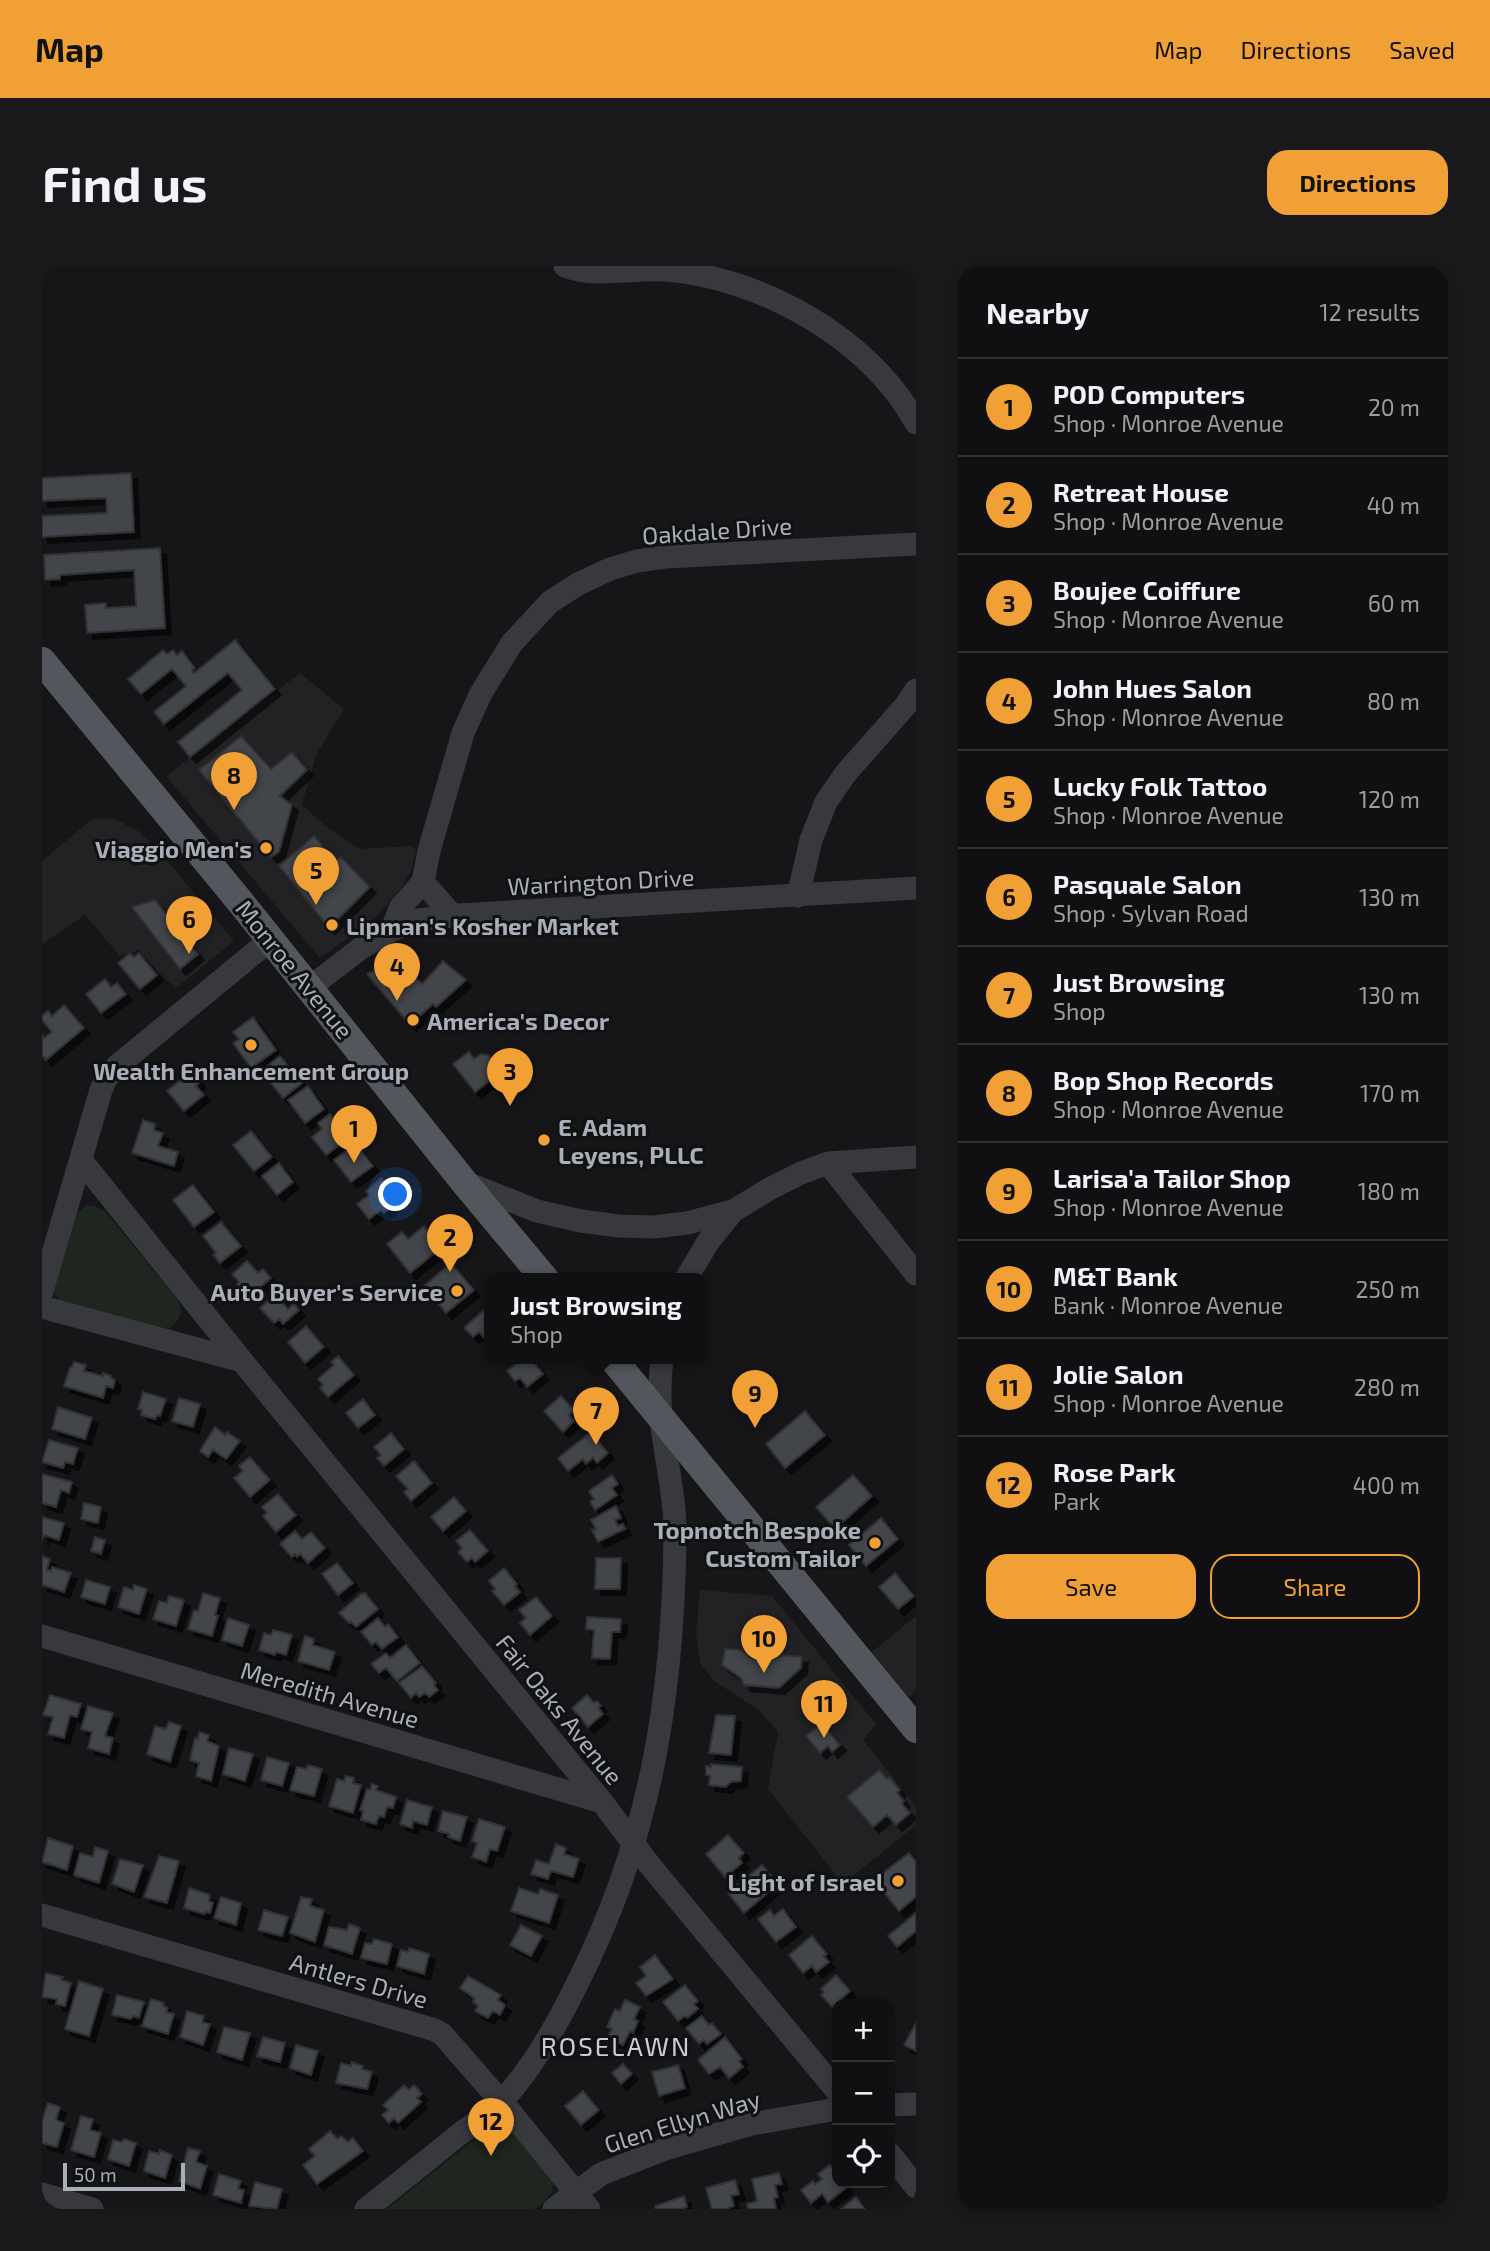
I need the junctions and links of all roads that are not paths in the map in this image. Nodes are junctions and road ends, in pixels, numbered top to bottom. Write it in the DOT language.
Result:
graph roads {
  1 [pos="565,266"];
  2 [pos="916,423"];
  3 [pos="916,544"];
  4 [pos="42,661"];
  5 [pos="916,691"];
  6 [pos="423,882"];
  7 [pos="916,888"];
  8 [pos="798,896"];
  9 [pos="453,916"];
  10 [pos="393,930"];
  11 [pos="270,940"];
  12 [pos="309,988"];
  13 [pos="916,1157"];
  14 [pos="81,1160"];
  15 [pos="828,1163"];
  16 [pos="464,1182"];
  17 [pos="733,1211"];
  18 [pos="540,1273"];
  19 [pos="690,1273"];
  20 [pos="916,1274"];
  21 [pos="42,1291"];
  22 [pos="42,1307"];
  23 [pos="242,1361"];
  24 [pos="617,1364"];
  25 [pos="662,1364"];
  26 [pos="660,1415"];
  27 [pos="42,1636"];
  28 [pos="916,1729"];
  29 [pos="602,1802"];
  30 [pos="635,1845"];
  31 [pos="42,1915"];
  32 [pos="832,2085"];
  33 [pos="501,2101"];
  34 [pos="916,2104"];
  35 [pos="895,2105"];
  36 [pos="832,2110"];
  37 [pos="895,2160"];
  38 [pos="916,2187"];
  39 [pos="42,2194"];
  40 [pos="582,2201"];
  41 [pos="92,2209"];
  42 [pos="366,2209"];
  43 [pos="554,2209"];
  1 -- 2 [label="street"];
  3 -- 6 [label="street, Oakdale Drive"];
  4 -- 11 [label="main road, Monroe Avenue"];
  5 -- 8 [label="street"];
  6 -- 9 [label="street"];
  6 -- 10 [label="street, Oakdale Drive"];
  7 -- 8 [label="street, Warrington Drive"];
  8 -- 9 [label="street, Warrington Drive"];
  9 -- 10 [label="street, Warrington Drive"];
  10 -- 12 [label="street, Warrington Drive"];
  11 -- 12 [label="main road, Monroe Avenue"];
  11 -- 14 [label="street"];
  12 -- 16 [label="main road, Monroe Avenue"];
  13 -- 15 [label="street"];
  14 -- 21 [label="street"];
  14 -- 23 [label="street, Fair Oaks Avenue"];
  15 -- 17 [label="street"];
  15 -- 20 [label="street"];
  16 -- 17 [label="street"];
  16 -- 18 [label="main road, Monroe Avenue"];
  17 -- 19 [label="street"];
  22 -- 23 [label="street"];
  23 -- 29 [label="street, Fair Oaks Avenue"];
  24 -- 26 [label="main road"];
  25 -- 26 [label="street"];
  26 -- 28 [label="main road"];
  26 -- 30 [label="street"];
  27 -- 29 [label="street, Meredith Avenue"];
  29 -- 30 [label="street, Fair Oaks Avenue"];
  30 -- 32 [label="street, Fair Oaks Avenue"];
  30 -- 33 [label="street"];
  31 -- 33 [label="street, Antlers Drive"];
  33 -- 40 [label="street, Antlers Drive"];
  33 -- 42 [label="street"];
  34 -- 35 [label="street"];
  36 -- 40 [label="street, Glen Ellyn Way"];
  37 -- 38 [label="street"];
  39 -- 41 [label="street"];
  40 -- 43 [label="street, Glen Ellyn Way"];
}
